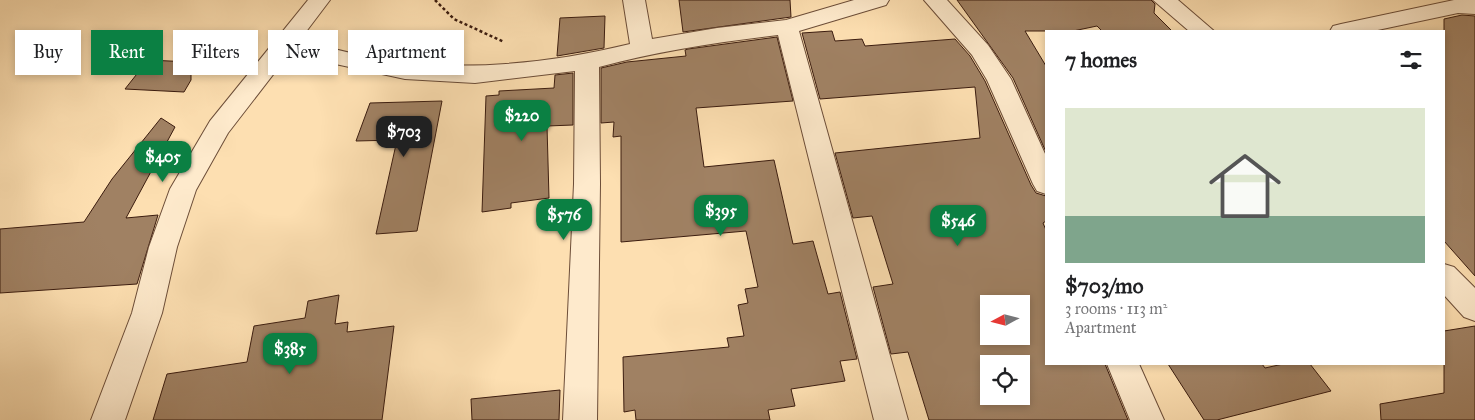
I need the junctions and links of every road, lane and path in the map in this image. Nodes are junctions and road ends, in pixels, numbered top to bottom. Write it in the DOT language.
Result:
graph roads {
  1 [pos="319,0"];
  2 [pos="435,0"];
  3 [pos="634,0"];
  4 [pos="878,0"];
  5 [pos="935,0"];
  6 [pos="1164,0"];
  7 [pos="1475,7"];
  8 [pos="787,27"];
  9 [pos="295,30"];
  10 [pos="1202,30"];
  11 [pos="1346,30"];
  12 [pos="510,44"];
  13 [pos="642,48"];
  14 [pos="338,57"];
  15 [pos="587,62"];
  16 [pos="268,64"];
  17 [pos="1045,182"];
  18 [pos="1445,277"];
  19 [pos="1475,308"];
  20 [pos="1123,365"];
  21 [pos="108,420"];
  22 [pos="580,420"];
  23 [pos="891,420"];
  24 [pos="1147,420"];
  1 -- 9 [label="street"];
  2 -- 12 [label="path"];
  3 -- 13 [label="street"];
  4 -- 8 [label="street"];
  5 -- 17 [label="street"];
  6 -- 10 [label="street"];
  7 -- 11 [label="street"];
  8 -- 13 [label="street"];
  8 -- 23 [label="street"];
  13 -- 15 [label="street"];
  14 -- 15 [label="street"];
  15 -- 22 [label="street"];
  16 -- 21 [label="street"];
  18 -- 19 [label="street"];
  20 -- 24 [label="street"];
}
